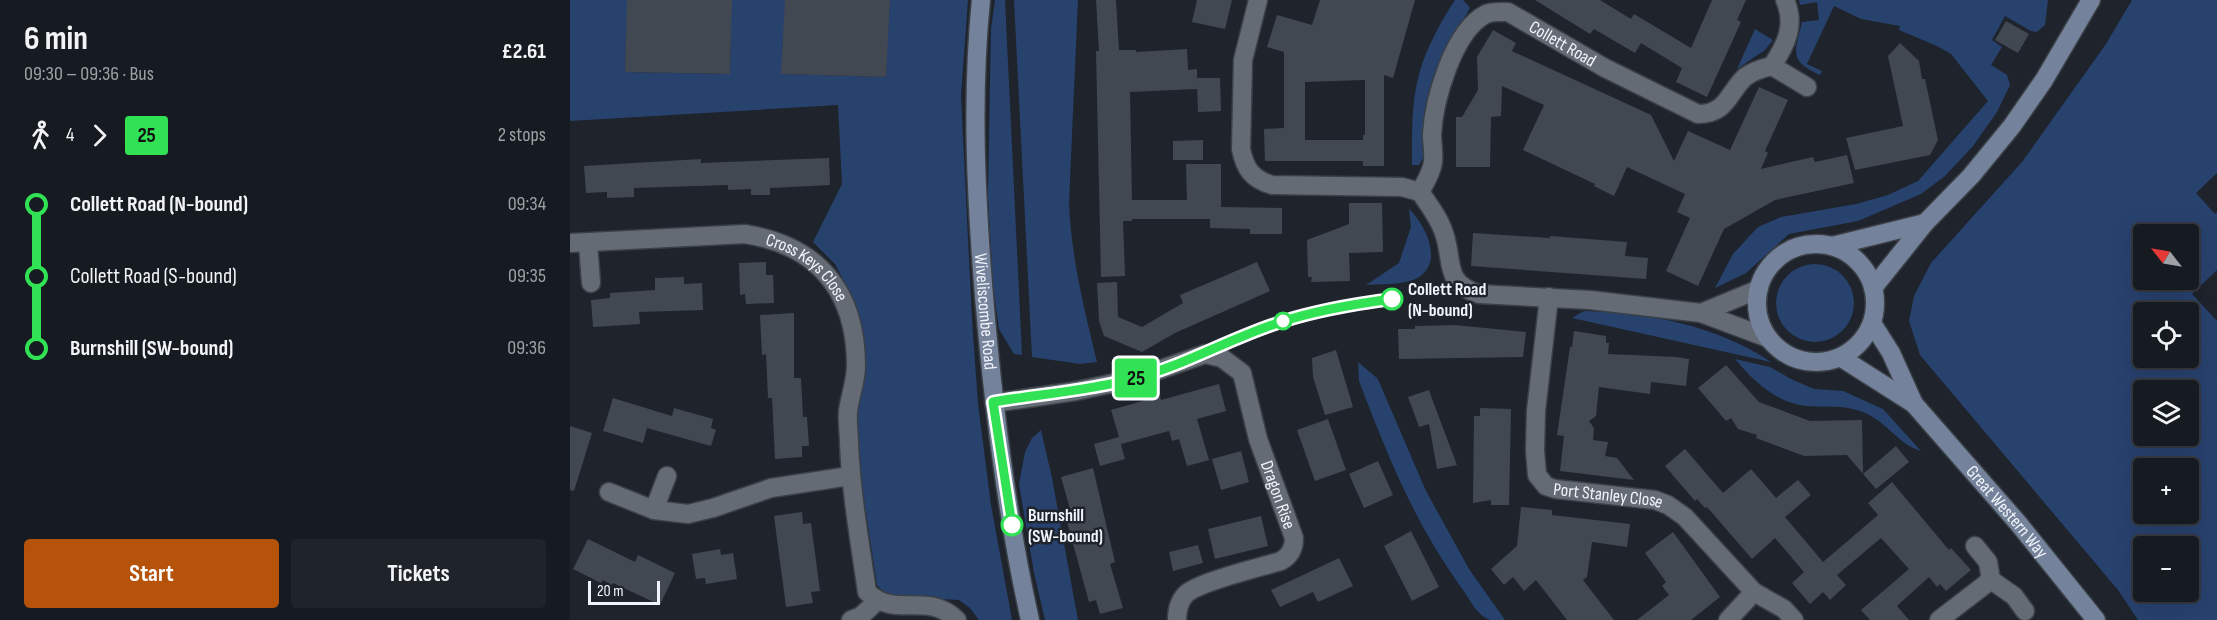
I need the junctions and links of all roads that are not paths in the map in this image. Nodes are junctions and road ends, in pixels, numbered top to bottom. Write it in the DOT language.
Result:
graph roads {
  1 [pos="981,0"];
  2 [pos="1258,0"];
  3 [pos="1785,0"];
  4 [pos="2091,0"];
  5 [pos="1772,66"];
  6 [pos="1807,87"];
  7 [pos="1420,192"];
  8 [pos="1925,223"];
  9 [pos="579,243"];
  10 [pos="1832,246"];
  11 [pos="591,283"];
  12 [pos="1873,288"];
  13 [pos="1759,289"];
  14 [pos="1549,297"];
  15 [pos="1701,313"];
  16 [pos="1872,323"];
  17 [pos="1768,338"];
  18 [pos="1840,357"];
  19 [pos="993,402"];
  20 [pos="1914,404"];
  21 [pos="667,476"];
  22 [pos="850,476"];
  23 [pos="609,492"];
  24 [pos="654,510"];
  25 [pos="1975,546"];
  26 [pos="1992,580"];
  27 [pos="1754,592"];
  28 [pos="875,603"];
  29 [pos="2025,611"];
  30 [pos="851,620"];
  31 [pos="957,620"];
  32 [pos="1030,620"];
  33 [pos="1177,620"];
  34 [pos="1728,620"];
  35 [pos="1794,620"];
  36 [pos="1940,620"];
  37 [pos="2096,620"];
  1 -- 19 [label="street, Wiveliscombe Road"];
  2 -- 7 [label="street"];
  3 -- 5 [label="street"];
  4 -- 8 [label="street"];
  5 -- 6 [label="street"];
  5 -- 7 [label="street, Collett Road"];
  7 -- 14 [label="street"];
  8 -- 10 [label="street"];
  8 -- 12 [label="street"];
  9 -- 11 [label="street, Cross Keys Close"];
  9 -- 22 [label="street, Cross Keys Close"];
  10 -- 12 [label="street"];
  10 -- 13 [label="street"];
  12 -- 16 [label="street"];
  13 -- 15 [label="street"];
  13 -- 17 [label="street"];
  14 -- 15 [label="street"];
  14 -- 27 [label="street, Port Stanley Close"];
  15 -- 17 [label="street"];
  16 -- 18 [label="street"];
  16 -- 20 [label="street, Great Western Way"];
  17 -- 18 [label="street"];
  18 -- 20 [label="street, Great Western Way"];
  19 -- 32 [label="street, Wiveliscombe Road"];
  19 -- 33 [label="street, Dragon Rise"];
  20 -- 37 [label="street, Great Western Way"];
  21 -- 24 [label="street"];
  22 -- 24 [label="street"];
  22 -- 28 [label="street, Cross Keys Close"];
  23 -- 24 [label="street"];
  25 -- 26 [label="street"];
  26 -- 29 [label="street"];
  26 -- 36 [label="street"];
  27 -- 34 [label="street"];
  27 -- 35 [label="street, Port Stanley Close"];
  28 -- 30 [label="street"];
  28 -- 31 [label="street"];
}
